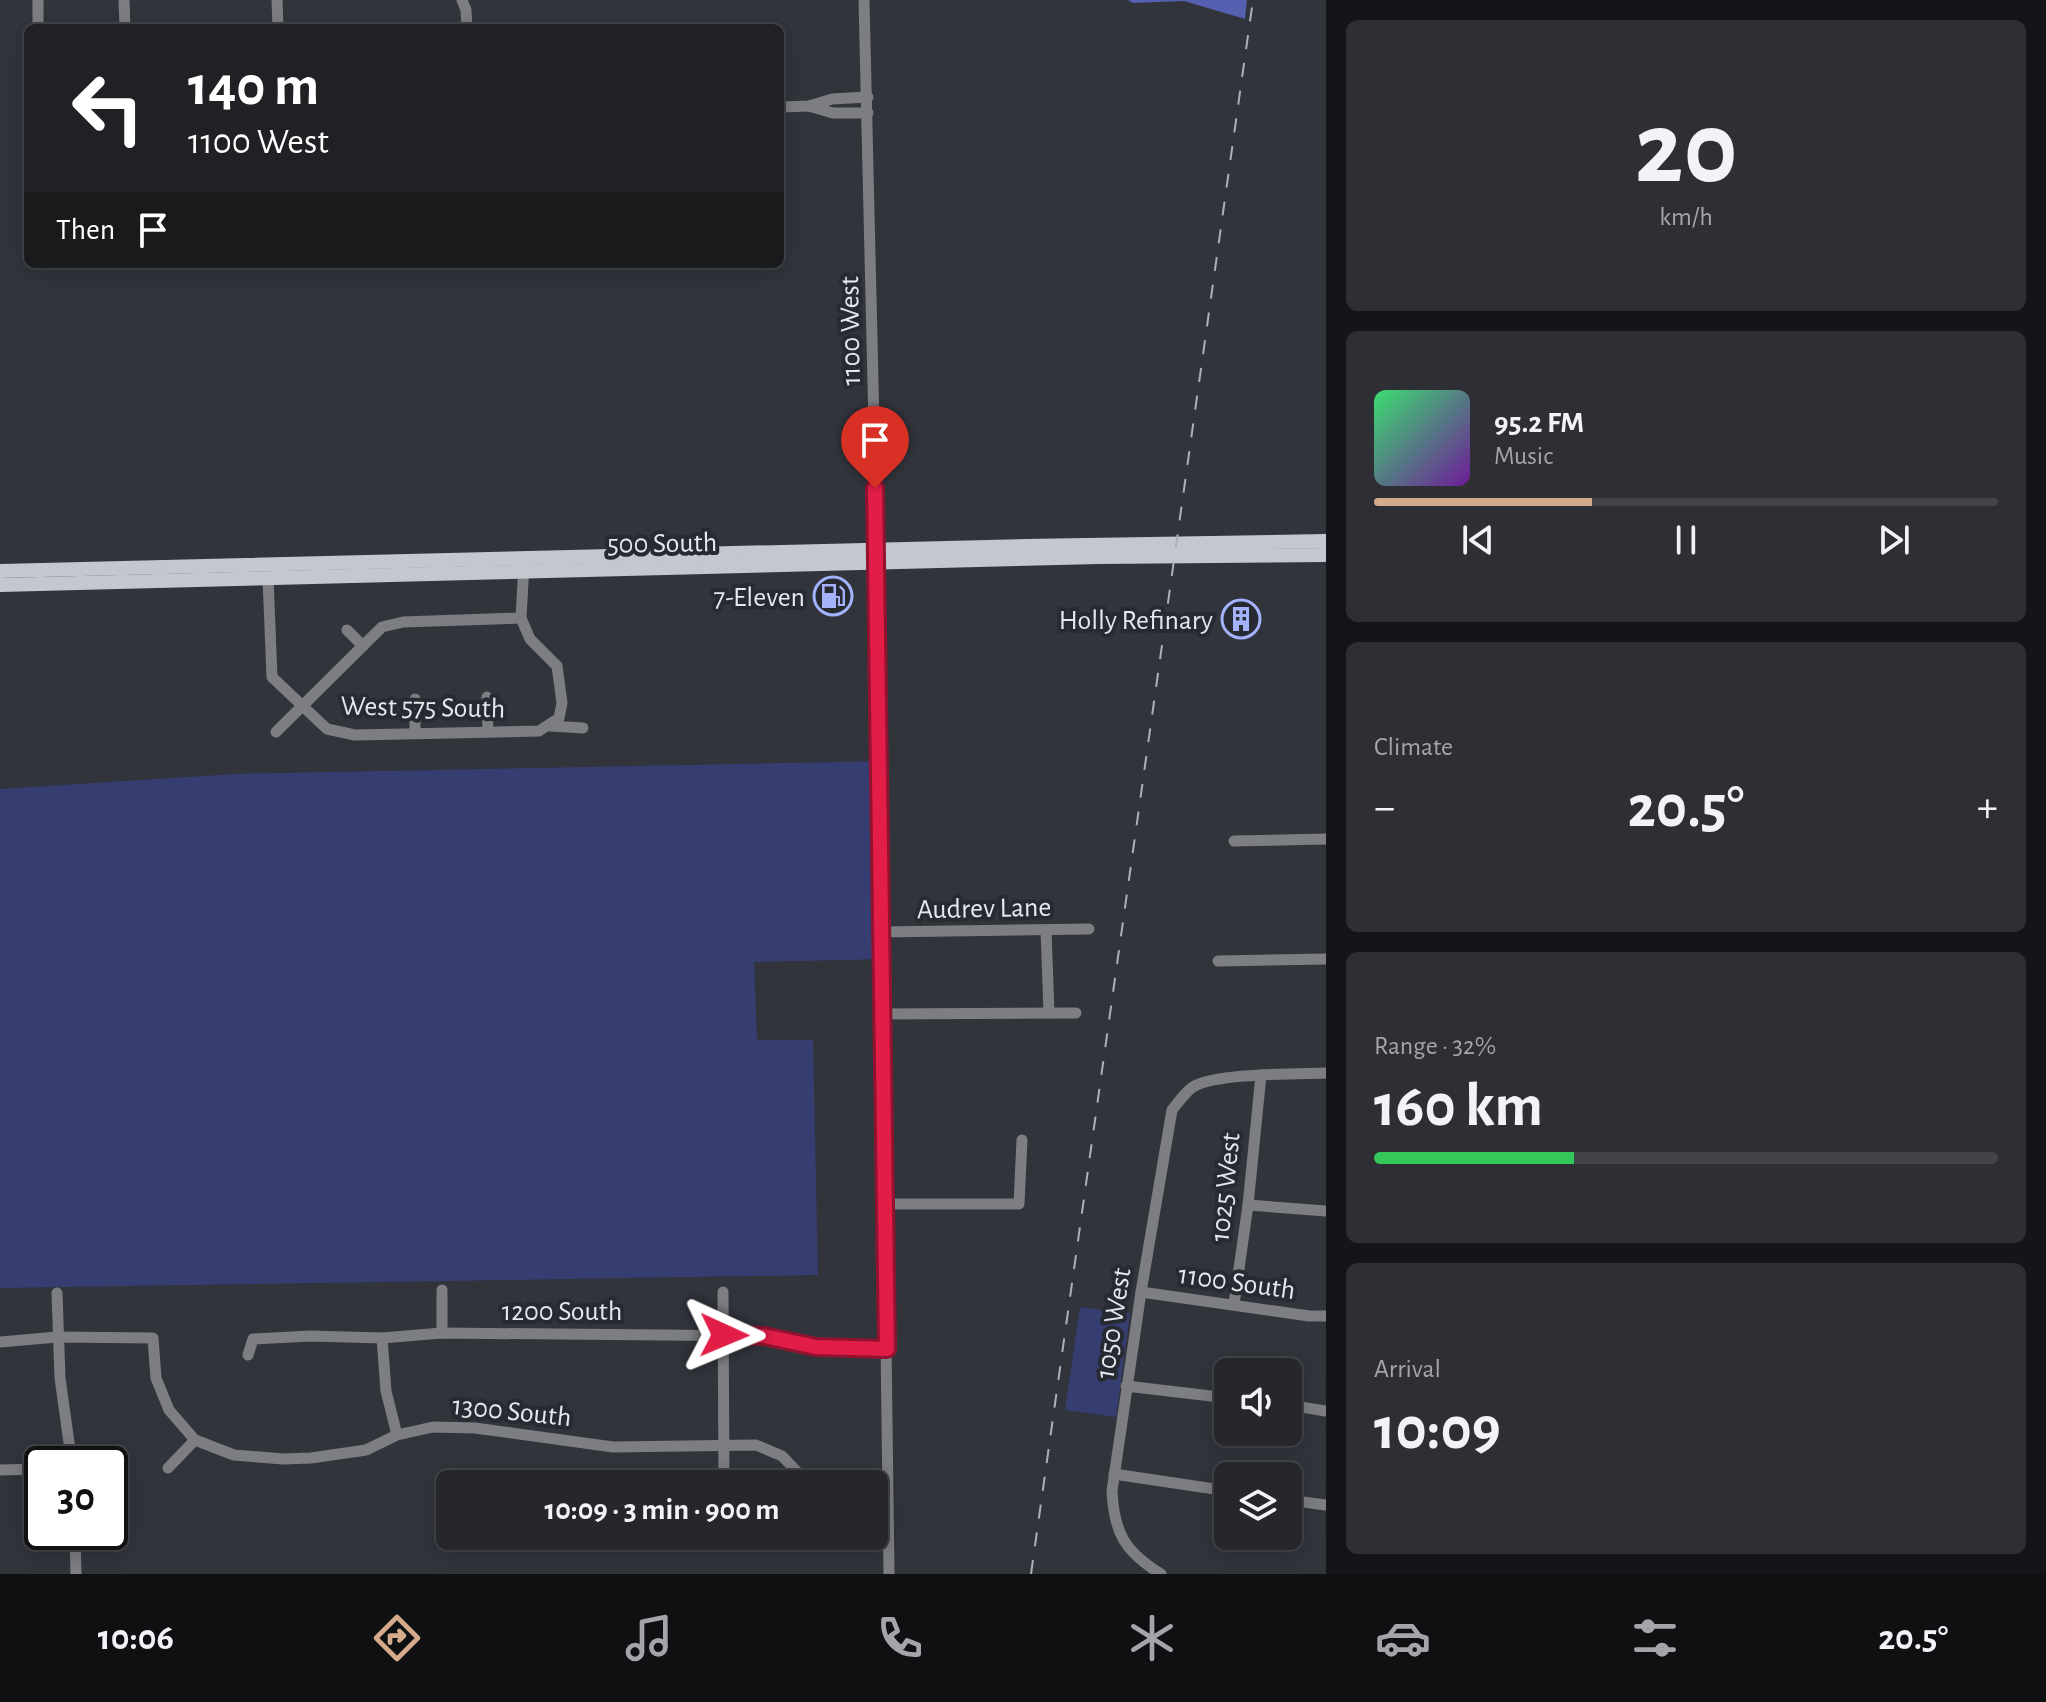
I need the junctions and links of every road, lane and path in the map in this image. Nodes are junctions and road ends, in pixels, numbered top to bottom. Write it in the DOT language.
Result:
graph roads {
  1 [pos="38,0"];
  2 [pos="124,0"];
  3 [pos="277,0"];
  4 [pos="462,0"];
  5 [pos="864,0"];
  6 [pos="38,24"];
  7 [pos="125,24"];
  8 [pos="278,24"];
  9 [pos="467,24"];
  10 [pos="868,97"];
  11 [pos="809,106"];
  12 [pos="784,107"];
  13 [pos="868,113"];
  14 [pos="1326,541"];
  15 [pos="1326,555"];
  16 [pos="876,556"];
  17 [pos="524,564"];
  18 [pos="0,571"];
  19 [pos="268,578"];
  20 [pos="0,585"];
  21 [pos="521,618"];
  22 [pos="347,630"];
  23 [pos="363,646"];
  24 [pos="487,697"];
  25 [pos="415,699"];
  26 [pos="303,707"];
  27 [pos="550,726"];
  28 [pos="583,728"];
  29 [pos="276,732"];
  30 [pos="415,732"];
  31 [pos="488,732"];
  32 [pos="1326,839"];
  33 [pos="1234,841"];
  34 [pos="1089,929"];
  35 [pos="1046,930"];
  36 [pos="881,932"];
  37 [pos="1326,959"];
  38 [pos="1218,961"];
  39 [pos="1049,1013"];
  40 [pos="1076,1013"];
  41 [pos="882,1014"];
  42 [pos="1326,1073"];
  43 [pos="1261,1075"];
  44 [pos="1022,1140"];
  45 [pos="884,1204"];
  46 [pos="1248,1205"];
  47 [pos="1326,1211"];
  48 [pos="442,1290"];
  49 [pos="723,1292"];
  50 [pos="1141,1292"];
  51 [pos="57,1293"];
  52 [pos="1234,1304"];
  53 [pos="1326,1316"];
  54 [pos="442,1333"];
  55 [pos="724,1335"];
  56 [pos="57,1337"];
  57 [pos="382,1338"];
  58 [pos="0,1342"];
  59 [pos="887,1349"];
  60 [pos="248,1355"];
  61 [pos="1126,1386"];
  62 [pos="1214,1396"];
  63 [pos="1302,1407"];
  64 [pos="1326,1411"];
  65 [pos="397,1435"];
  66 [pos="195,1440"];
  67 [pos="70,1446"];
  68 [pos="723,1446"];
  69 [pos="168,1468"];
  70 [pos="24,1469"];
  71 [pos="0,1470"];
  72 [pos="724,1470"];
  73 [pos="795,1470"];
  74 [pos="887,1470"];
  75 [pos="1114,1474"];
  76 [pos="1214,1489"];
  77 [pos="1302,1502"];
  78 [pos="1326,1505"];
  79 [pos="888,1531"];
  80 [pos="75,1550"];
  81 [pos="1146,1568"];
  82 [pos="76,1574"];
  83 [pos="889,1574"];
  84 [pos="1161,1574"];
  1 -- 6 [label="street"];
  2 -- 7 [label="street"];
  3 -- 8 [label="street"];
  4 -- 9 [label="street"];
  5 -- 10 [label="street, 1100 West"];
  10 -- 11 [label="street"];
  10 -- 13 [label="street, 1100 West"];
  11 -- 12 [label="street"];
  11 -- 13 [label="street"];
  13 -- 16 [label="street, 1100 West"];
  14 -- 16 [label="main road, 500 South"];
  15 -- 16 [label="main road, 500 South"];
  16 -- 17 [label="main road, 500 South"];
  16 -- 36 [label="street, 1100 West"];
  17 -- 18 [label="main road, 500 South"];
  17 -- 19 [label="main road, 500 South"];
  17 -- 21 [label="street"];
  19 -- 20 [label="main road, 500 South"];
  19 -- 26 [label="street, West 575 South"];
  21 -- 23 [label="street"];
  21 -- 27 [label="street"];
  22 -- 23 [label="street"];
  23 -- 26 [label="street"];
  24 -- 31 [label="street"];
  25 -- 30 [label="street"];
  26 -- 29 [label="street"];
  26 -- 30 [label="street, West 575 South"];
  27 -- 28 [label="street, West 575 South"];
  27 -- 31 [label="street, West 575 South"];
  30 -- 31 [label="street, West 575 South"];
  32 -- 33 [label="street"];
  34 -- 35 [label="street, Audrev Lane"];
  35 -- 36 [label="street, Audrev Lane"];
  35 -- 39 [label="street"];
  36 -- 41 [label="street, 1100 West"];
  37 -- 38 [label="street"];
  39 -- 40 [label="street"];
  39 -- 41 [label="street"];
  41 -- 45 [label="street, 1100 West"];
  42 -- 43 [label="street"];
  43 -- 46 [label="street, 1025 West"];
  43 -- 50 [label="street, 1050 West"];
  44 -- 45 [label="street"];
  45 -- 59 [label="street, 1100 West"];
  46 -- 47 [label="street"];
  46 -- 52 [label="street, 1025 West"];
  48 -- 54 [label="street"];
  49 -- 55 [label="street"];
  50 -- 52 [label="street, 1100 South"];
  50 -- 61 [label="street, 1050 West"];
  51 -- 56 [label="street"];
  52 -- 53 [label="street, 1100 South"];
  54 -- 55 [label="street, 1200 South"];
  54 -- 57 [label="street, 1200 South"];
  55 -- 59 [label="street, 1200 South"];
  55 -- 68 [label="street"];
  56 -- 58 [label="street"];
  56 -- 66 [label="street"];
  56 -- 67 [label="street"];
  57 -- 60 [label="street, 1200 South"];
  57 -- 65 [label="street"];
  59 -- 74 [label="street, 1100 West"];
  61 -- 62 [label="street"];
  61 -- 75 [label="street, 1050 West"];
  63 -- 64 [label="street"];
  65 -- 66 [label="street, 1300 South"];
  65 -- 68 [label="street, 1300 South"];
  66 -- 69 [label="street"];
  68 -- 72 [label="street"];
  68 -- 73 [label="street, 1300 South"];
  70 -- 71 [label="street"];
  75 -- 76 [label="street"];
  75 -- 81 [label="street, 1050 West"];
  77 -- 78 [label="street"];
  79 -- 83 [label="street, 1100 West"];
  80 -- 82 [label="street"];
  81 -- 84 [label="street, 1050 West"];
}
